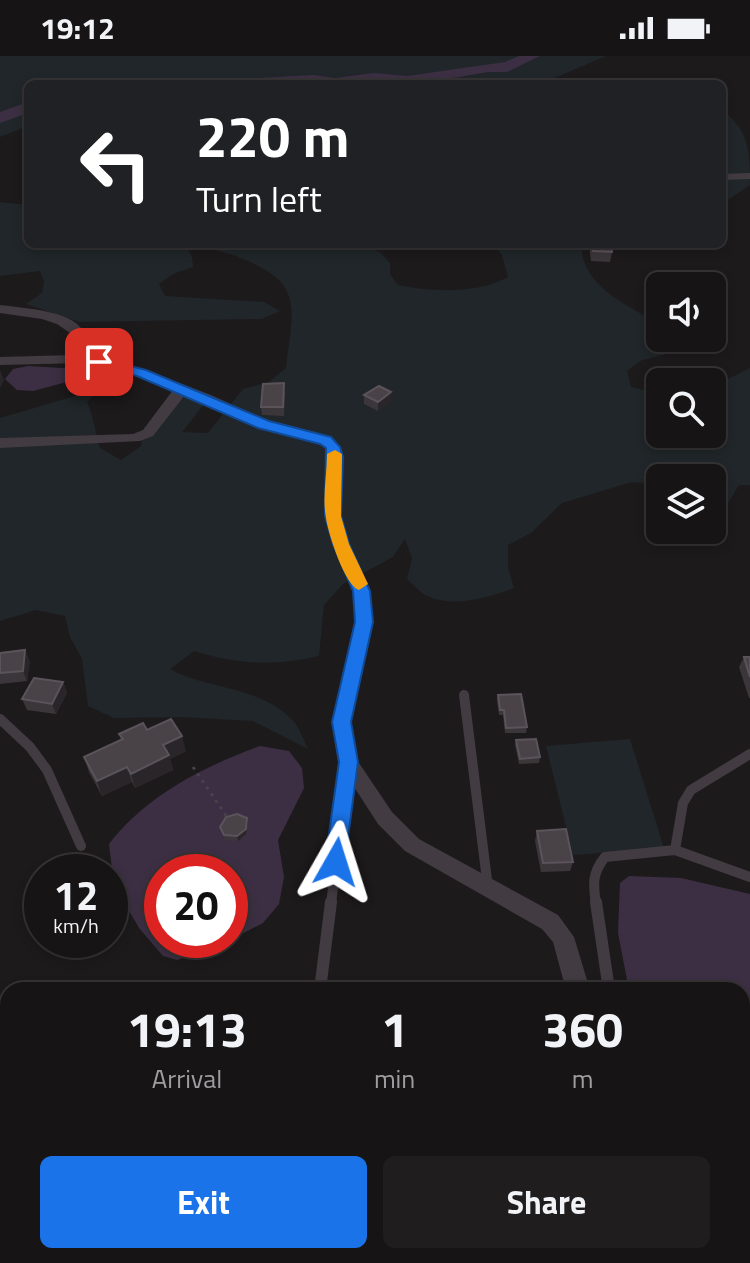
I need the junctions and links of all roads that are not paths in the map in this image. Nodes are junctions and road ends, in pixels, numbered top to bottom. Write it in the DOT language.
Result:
graph roads {
  1 [pos="750,176"];
  2 [pos="726,177"];
  3 [pos="0,309"];
  4 [pos="82,359"];
  5 [pos="0,361"];
  6 [pos="181,390"];
  7 [pos="0,443"];
  8 [pos="464,695"];
  9 [pos="0,719"];
  10 [pos="750,754"];
  11 [pos="348,762"];
  12 [pos="81,846"];
  13 [pos="675,850"];
  14 [pos="750,877"];
  15 [pos="488,888"];
  16 [pos="321,982"];
  17 [pos="576,982"];
  18 [pos="608,982"];
  1 -- 2 [label="street"];
  3 -- 4 [label="street"];
  4 -- 5 [label="street"];
  4 -- 6 [label="street"];
  6 -- 7 [label="street"];
  6 -- 11 [label="street"];
  8 -- 15 [label="lane"];
  9 -- 12 [label="lane"];
  10 -- 13 [label="lane"];
  11 -- 15 [label="street"];
  11 -- 16 [label="lane"];
  13 -- 14 [label="lane"];
  13 -- 18 [label="lane"];
  15 -- 17 [label="street"];
}
